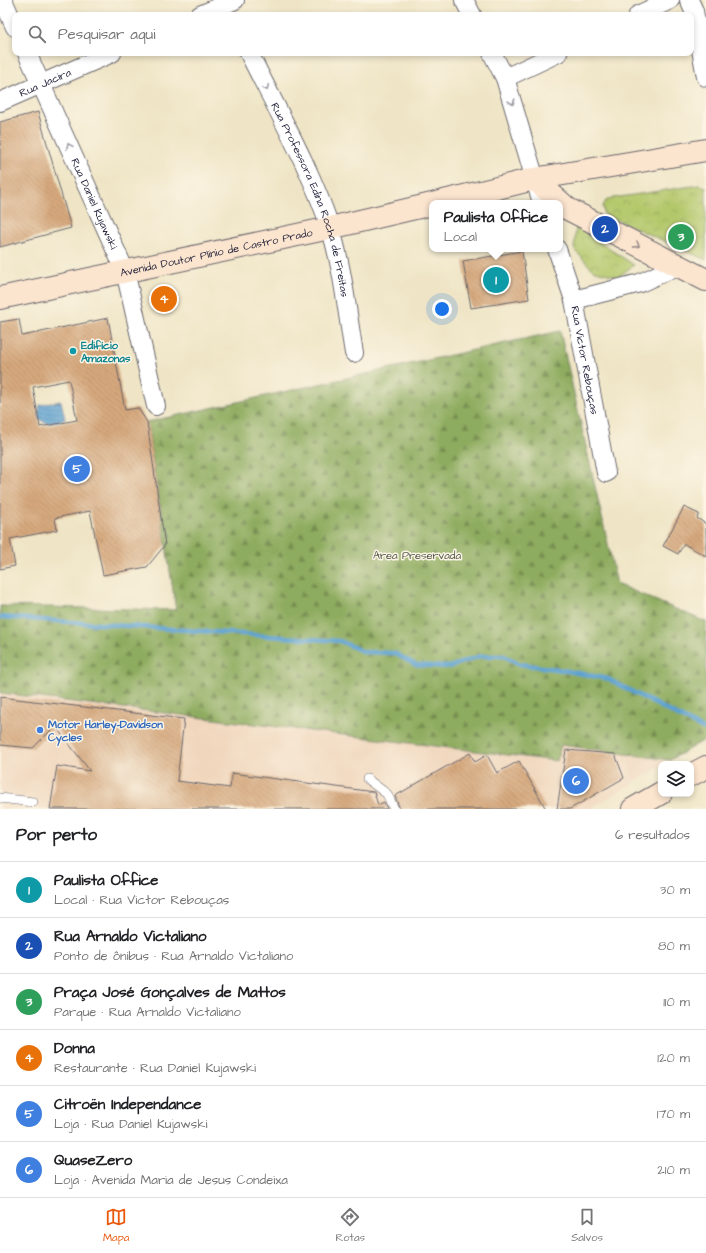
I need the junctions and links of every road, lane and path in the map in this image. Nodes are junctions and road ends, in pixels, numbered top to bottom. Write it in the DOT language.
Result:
graph roads {
  1 [pos="3,0"];
  2 [pos="464,0"];
  3 [pos="670,0"];
  4 [pos="689,0"];
  5 [pos="229,5"];
  6 [pos="209,12"];
  7 [pos="470,12"];
  8 [pos="644,12"];
  9 [pos="12,20"];
  10 [pos="28,56"];
  11 [pos="105,56"];
  12 [pos="250,56"];
  13 [pos="494,56"];
  14 [pos="552,56"];
  15 [pos="706,77"];
  16 [pos="505,78"];
  17 [pos="41,84"];
  18 [pos="0,102"];
  19 [pos="706,150"];
  20 [pos="534,179"];
  21 [pos="448,200"];
  22 [pos="541,200"];
  23 [pos="558,200"];
  24 [pos="429,205"];
  25 [pos="563,205"];
  26 [pos="330,228"];
  27 [pos="558,252"];
  28 [pos="677,266"];
  29 [pos="125,271"];
  30 [pos="706,280"];
  31 [pos="0,298"];
  32 [pos="574,300"];
  33 [pos="354,353"];
  34 [pos="156,406"];
  35 [pos="606,473"];
  36 [pos="706,767"];
  37 [pos="694,774"];
  38 [pos="368,780"];
  39 [pos="658,795"];
  40 [pos="0,798"];
  41 [pos="33,802"];
  42 [pos="394,809"];
  43 [pos="633,809"];
  1 -- 9 [label="street"];
  2 -- 7 [label="street"];
  3 -- 8 [label="street"];
  4 -- 15 [label="street"];
  5 -- 6 [label="street"];
  10 -- 17 [label="street, Rua Daniel Kujawski"];
  11 -- 17 [label="street, Rua Jacira"];
  12 -- 26 [label="street, Rua Professora Edina Rocha de Freitas, one-way"];
  13 -- 16 [label="street"];
  14 -- 16 [label="street"];
  16 -- 20 [label="street, one-way"];
  17 -- 18 [label="street, Rua Jacira"];
  29 -- 17 [label="street, Rua Daniel Kujawski, one-way"];
  19 -- 20 [label="street"];
  20 -- 21 [label="street"];
  20 -- 22 [label="street"];
  20 -- 23 [label="street, one-way"];
  24 -- 26 [label="street, Avenida Doutor Plínio de Castro Prado"];
  25 -- 28 [label="street, one-way"];
  26 -- 29 [label="street, Avenida Doutor Plínio de Castro Prado"];
  26 -- 33 [label="street, Rua Professora Edina Rocha de Freitas"];
  27 -- 32 [label="street, Rua Victor Rebouças"];
  28 -- 30 [label="street"];
  28 -- 32 [label="street"];
  29 -- 31 [label="street, Avenida Doutor Plínio de Castro Prado"];
  29 -- 34 [label="street, Rua Daniel Kujawski"];
  32 -- 35 [label="street, Rua Victor Rebouças"];
  36 -- 37 [label="street"];
  38 -- 42 [label="lane"];
  39 -- 43 [label="street"];
  40 -- 41 [label="lane"];
}
